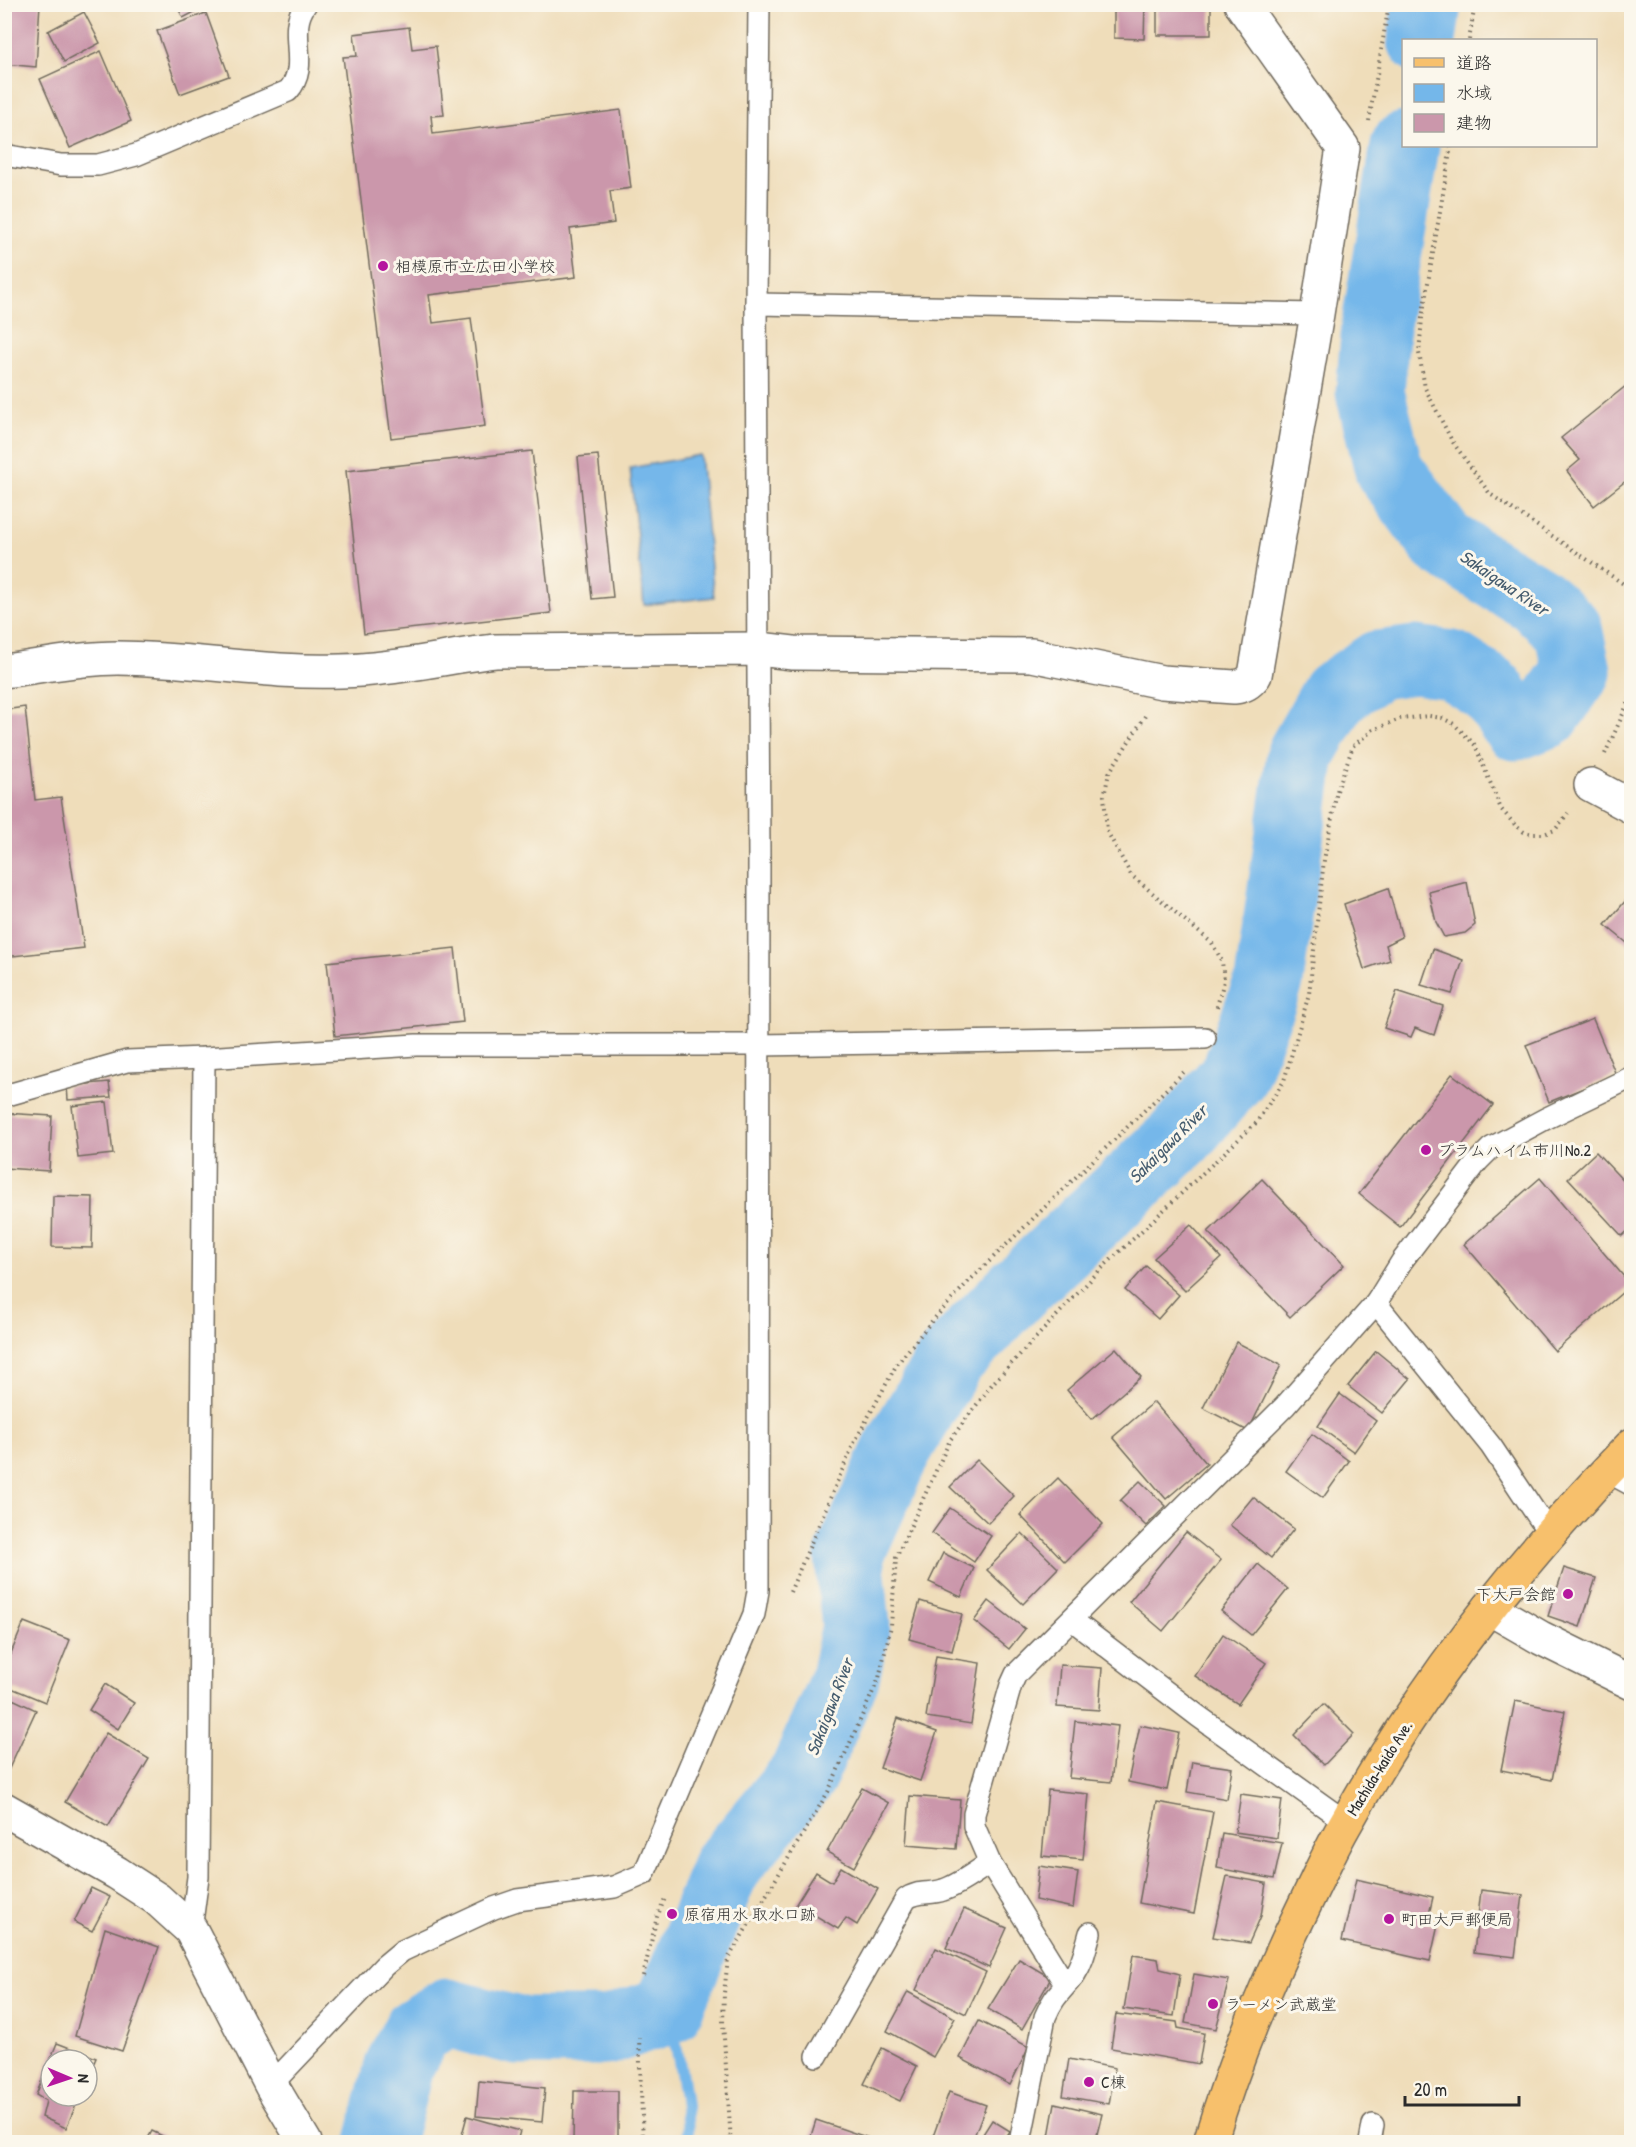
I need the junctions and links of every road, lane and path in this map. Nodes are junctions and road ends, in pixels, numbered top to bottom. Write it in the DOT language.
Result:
graph roads {
  1 [pos="306,4"];
  2 [pos="759,4"];
  3 [pos="1241,4"];
  4 [pos="1475,4"];
  5 [pos="1469,39"];
  6 [pos="1451,147"];
  7 [pos="4,155"];
  8 [pos="756,304"];
  9 [pos="1317,314"];
  10 [pos="1632,597"];
  11 [pos="759,649"];
  12 [pos="4,671"];
  13 [pos="1162,682"];
  14 [pos="1632,694"];
  15 [pos="1591,785"];
  16 [pos="1632,807"];
  17 [pos="1205,1038"];
  18 [pos="759,1046"];
  19 [pos="204,1058"];
  20 [pos="1632,1077"];
  21 [pos="4,1096"];
  22 [pos="1376,1303"];
  23 [pos="1632,1445"];
  24 [pos="1619,1478"];
  25 [pos="1549,1533"];
  26 [pos="789,1595"];
  27 [pos="1489,1608"];
  28 [pos="1072,1620"];
  29 [pos="1632,1683"];
  30 [pos="4,1809"];
  31 [pos="1346,1822"];
  32 [pos="990,1863"];
  33 [pos="666,1895"];
  34 [pos="191,1930"];
  35 [pos="1090,1933"];
  36 [pos="644,1976"];
  37 [pos="1065,1984"];
  38 [pos="639,2037"];
  39 [pos="818,2056"];
  40 [pos="271,2085"];
  41 [pos="305,2142"];
  42 [pos="643,2142"];
  43 [pos="731,2142"];
  44 [pos="1020,2142"];
  45 [pos="1210,2142"];
  1 -- 7 [label="lane"];
  2 -- 8 [label="lane"];
  3 -- 9 [label="street"];
  4 -- 5 [label="path"];
  6 -- 10 [label="path"];
  8 -- 9 [label="lane"];
  8 -- 11 [label="lane"];
  9 -- 13 [label="street"];
  11 -- 12 [label="street"];
  11 -- 13 [label="street"];
  11 -- 18 [label="lane"];
  13 -- 17 [label="path"];
  14 -- 15 [label="path"];
  15 -- 16 [label="street"];
  15 -- 43 [label="path"];
  17 -- 18 [label="lane"];
  17 -- 26 [label="path"];
  18 -- 19 [label="lane"];
  18 -- 40 [label="lane"];
  19 -- 21 [label="lane"];
  19 -- 34 [label="lane"];
  20 -- 22 [label="lane"];
  22 -- 25 [label="lane"];
  22 -- 28 [label="lane"];
  23 -- 24 [label="main road, Machida-kaido Ave."];
  24 -- 25 [label="main road, Machida-kaido Ave."];
  25 -- 27 [label="main road, Machida-kaido Ave."];
  27 -- 29 [label="street"];
  27 -- 31 [label="main road, Machida-kaido Ave."];
  28 -- 31 [label="lane"];
  28 -- 32 [label="lane"];
  30 -- 34 [label="street"];
  31 -- 45 [label="main road, Machida-kaido Ave."];
  32 -- 37 [label="lane"];
  32 -- 39 [label="lane"];
  33 -- 36 [label="path"];
  34 -- 40 [label="street"];
  35 -- 37 [label="lane"];
  37 -- 44 [label="lane"];
  38 -- 42 [label="path"];
  40 -- 41 [label="street"];
}
